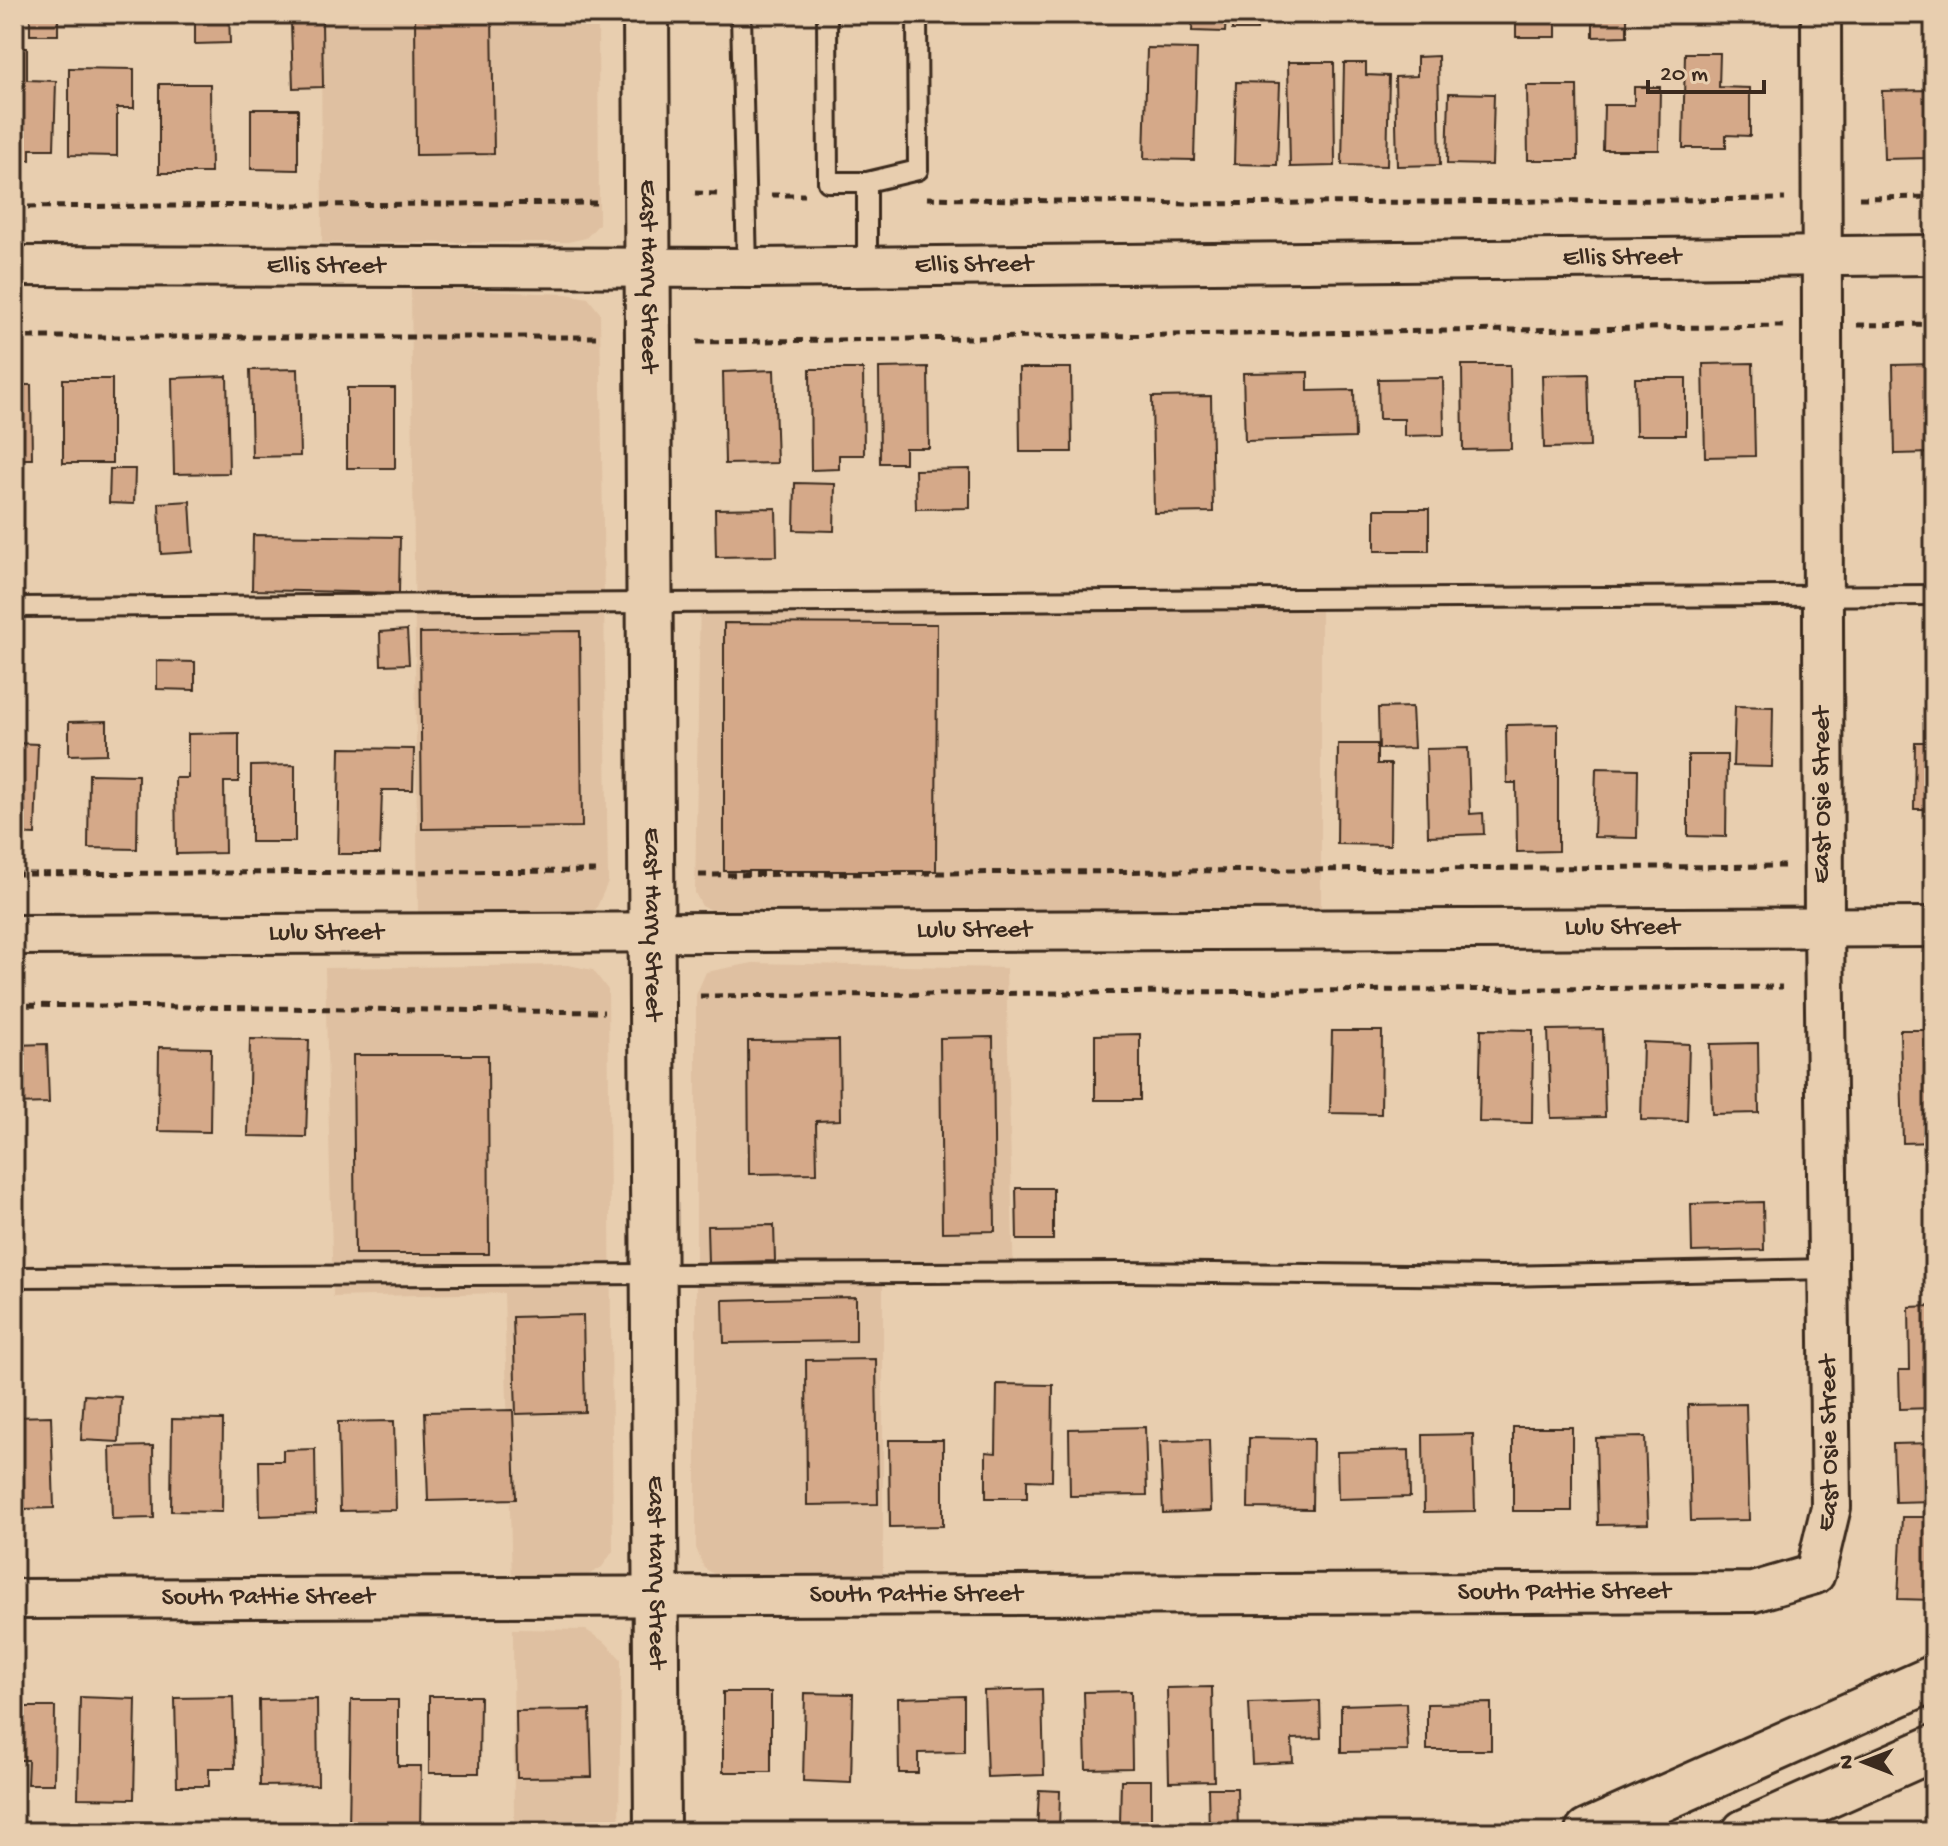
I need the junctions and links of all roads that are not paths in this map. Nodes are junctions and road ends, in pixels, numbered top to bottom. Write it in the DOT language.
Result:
graph roads {
  1 [pos="646,14"];
  2 [pos="741,14"];
  3 [pos="827,14"];
  4 [pos="917,14"];
  5 [pos="1821,14"];
  6 [pos="867,190"];
  7 [pos="1934,255"];
  8 [pos="1821,256"];
  9 [pos="14,266"];
  10 [pos="648,267"];
  11 [pos="867,267"];
  12 [pos="747,268"];
  13 [pos="1934,595"];
  14 [pos="1822,597"];
  15 [pos="650,603"];
  16 [pos="14,607"];
  17 [pos="1824,926"];
  18 [pos="1934,927"];
  19 [pos="653,934"];
  20 [pos="14,935"];
  21 [pos="1828,1269"];
  22 [pos="655,1276"];
  23 [pos="14,1277"];
  24 [pos="1815,1574"];
  25 [pos="14,1599"];
  26 [pos="656,1599"];
  27 [pos="1934,1678"];
  28 [pos="1934,1748"];
  29 [pos="657,1832"];
  30 [pos="1588,1832"];
  31 [pos="1745,1832"];
  1 -- 10 [label="main road, East Harry Street"];
  2 -- 12 [label="lane"];
  3 -- 6 [label="lane"];
  4 -- 6 [label="lane"];
  5 -- 8 [label="street, East Osie Street"];
  6 -- 11 [label="lane"];
  7 -- 8 [label="street, Ellis Street"];
  8 -- 11 [label="street, Ellis Street"];
  8 -- 14 [label="street, East Osie Street"];
  9 -- 10 [label="street, Ellis Street"];
  10 -- 12 [label="street, Ellis Street"];
  10 -- 15 [label="main road, East Harry Street"];
  11 -- 12 [label="street, Ellis Street"];
  13 -- 14 [label="lane"];
  14 -- 15 [label="lane"];
  14 -- 17 [label="street, East Osie Street"];
  15 -- 16 [label="lane"];
  15 -- 19 [label="main road, East Harry Street"];
  17 -- 18 [label="street, Lulu Street"];
  17 -- 19 [label="street, Lulu Street"];
  17 -- 21 [label="street, East Osie Street"];
  19 -- 20 [label="street, Lulu Street"];
  19 -- 22 [label="main road, East Harry Street"];
  21 -- 22 [label="lane"];
  21 -- 24 [label="street, East Osie Street"];
  22 -- 23 [label="lane"];
  22 -- 26 [label="main road, East Harry Street"];
  24 -- 26 [label="street, South Pattie Street"];
  25 -- 26 [label="street, South Pattie Street"];
  26 -- 29 [label="main road, East Harry Street"];
  27 -- 30 [label="main road"];
  28 -- 31 [label="main road"];
}
